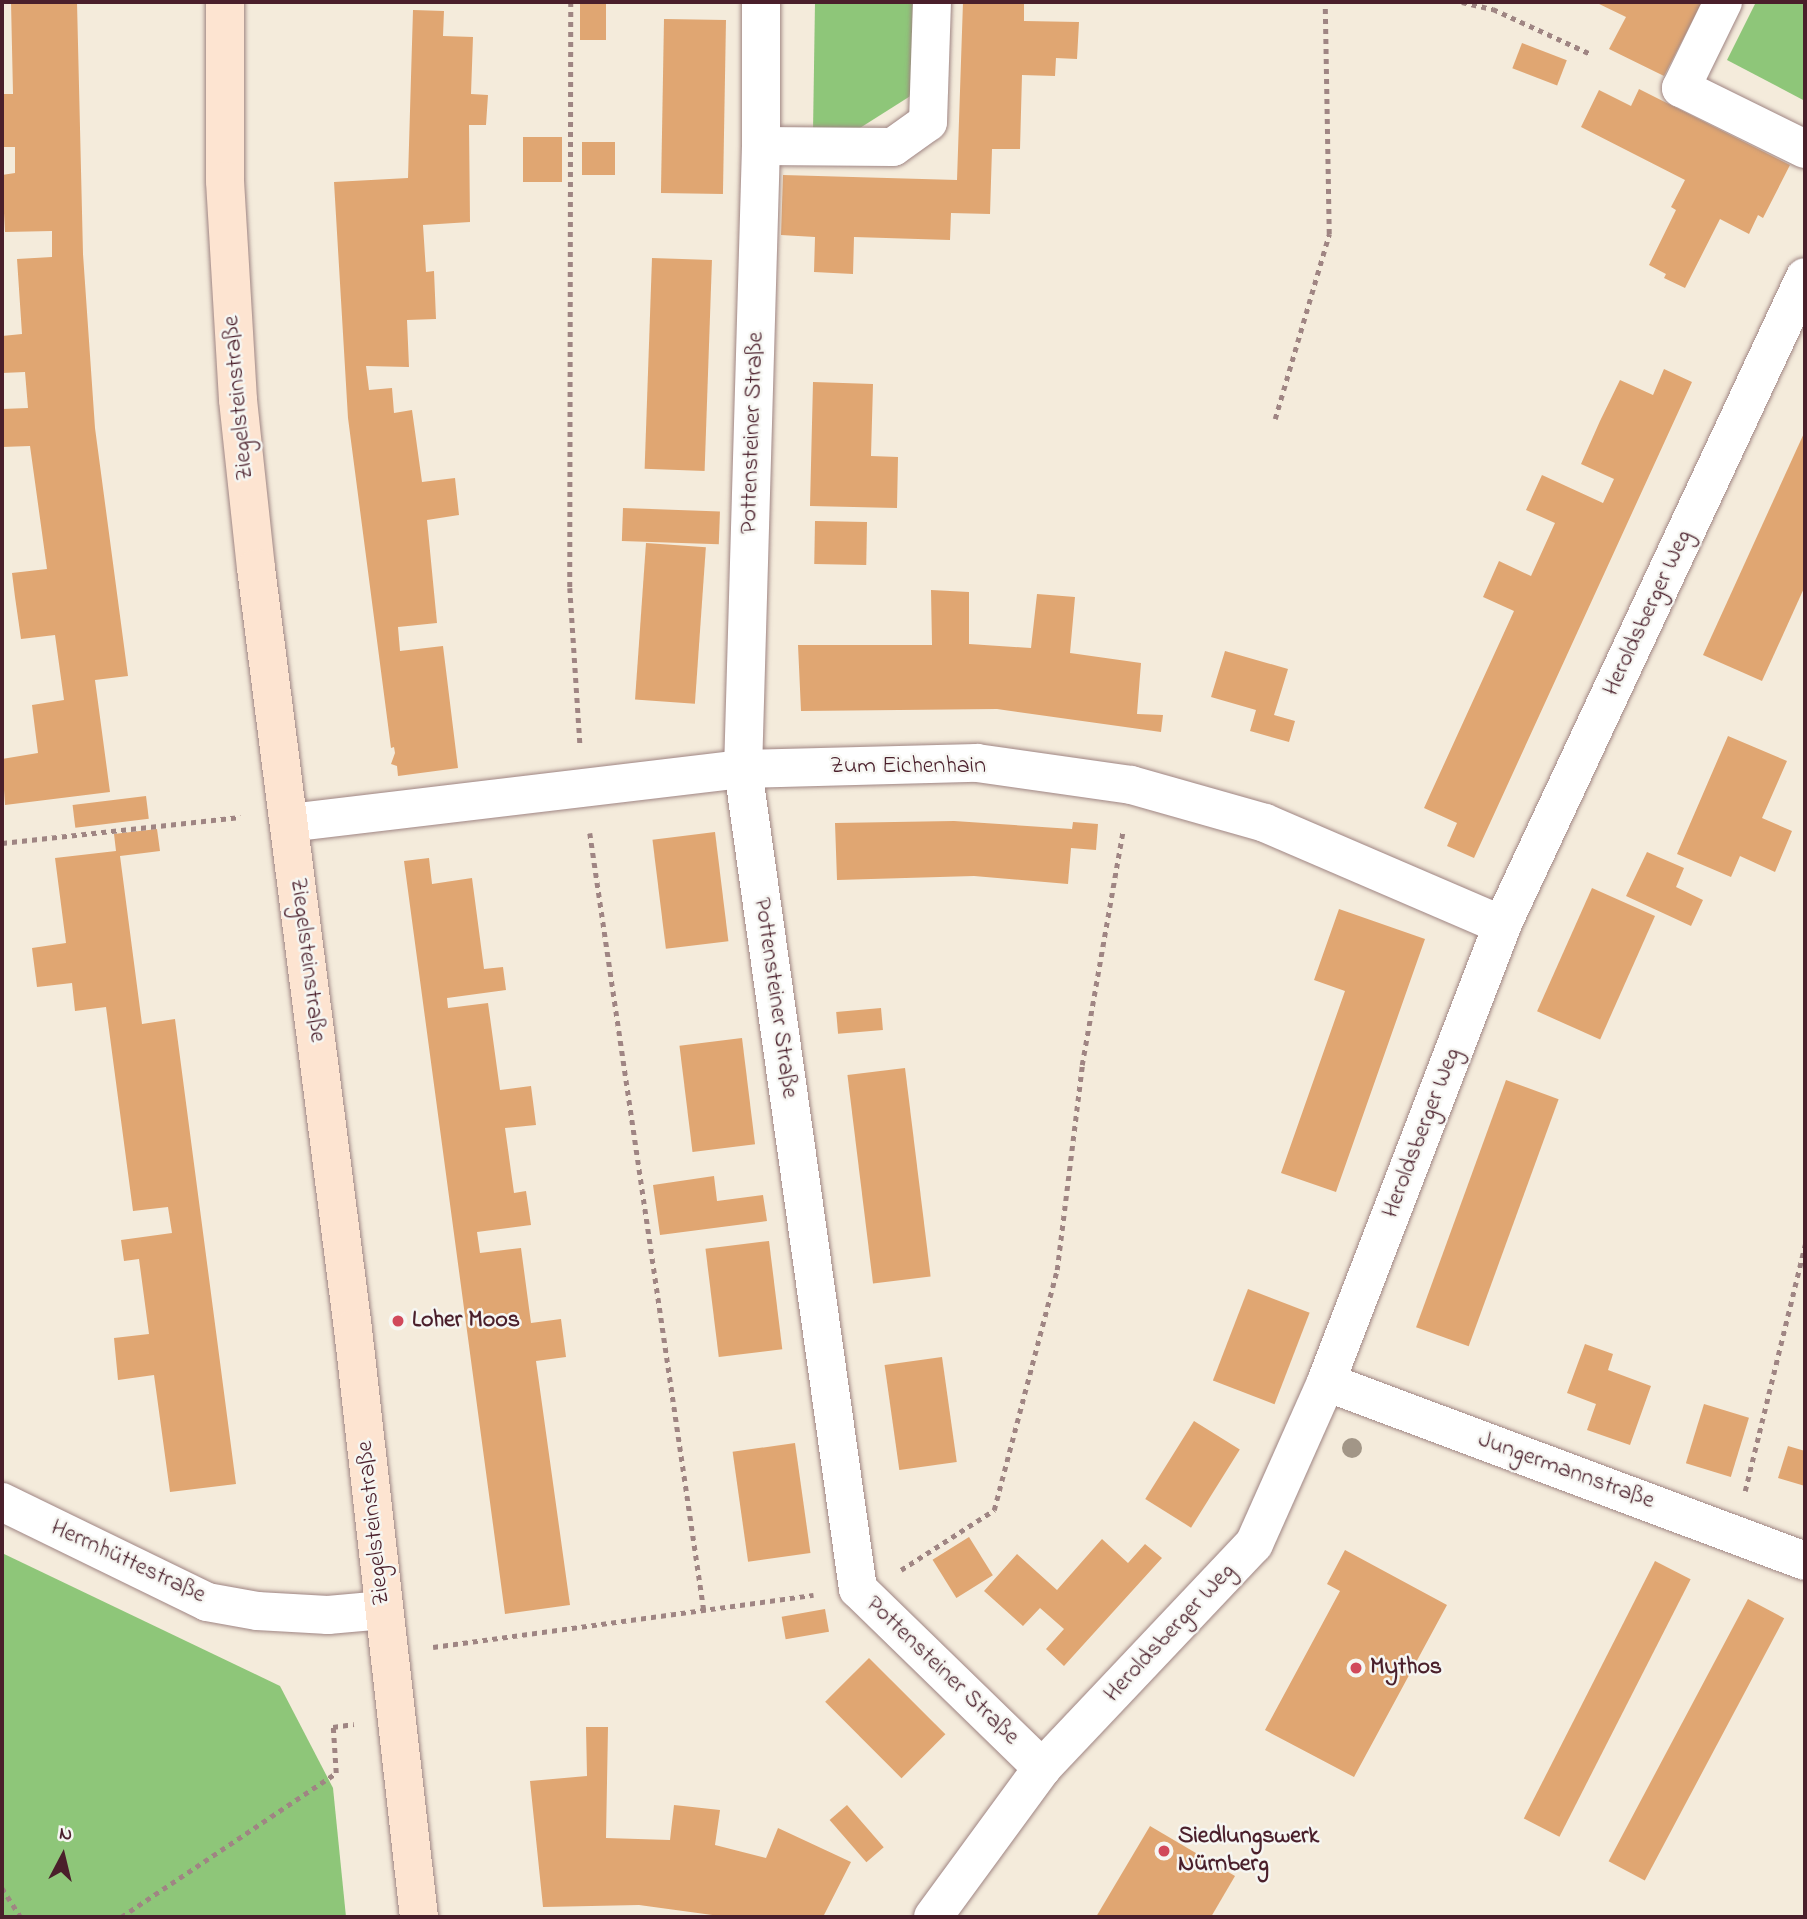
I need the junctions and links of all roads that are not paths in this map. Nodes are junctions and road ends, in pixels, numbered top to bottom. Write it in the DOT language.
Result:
graph roads {
  1 [pos="225,2"];
  2 [pos="761,2"];
  3 [pos="932,2"];
  4 [pos="1723,2"];
  5 [pos="761,146"];
  6 [pos="1805,149"];
  7 [pos="1805,277"];
  8 [pos="743,769"];
  9 [pos="289,823"];
  10 [pos="1502,925"];
  11 [pos="1326,1382"];
  12 [pos="2,1502"];
  13 [pos="1805,1561"];
  14 [pos="384,1610"];
  15 [pos="1042,1768"];
  16 [pos="419,1917"];
  17 [pos="933,1917"];
  1 -- 9 [label="main road, Ziegelsteinstraße"];
  2 -- 5 [label="street, Pottensteiner Straße"];
  3 -- 5 [label="street"];
  4 -- 6 [label="street"];
  5 -- 8 [label="street, Pottensteiner Straße"];
  7 -- 10 [label="street, Heroldsberger Weg"];
  8 -- 9 [label="street, Zum Eichenhain"];
  8 -- 10 [label="street, Zum Eichenhain"];
  8 -- 15 [label="street, Pottensteiner Straße"];
  9 -- 14 [label="main road, Ziegelsteinstraße"];
  10 -- 11 [label="street, Heroldsberger Weg"];
  11 -- 13 [label="street, Jungermannstraße"];
  11 -- 15 [label="street, Heroldsberger Weg"];
  12 -- 14 [label="street, Herrnhüttestraße"];
  14 -- 16 [label="main road, Ziegelsteinstraße"];
  15 -- 17 [label="street, Heroldsberger Weg"];
}
